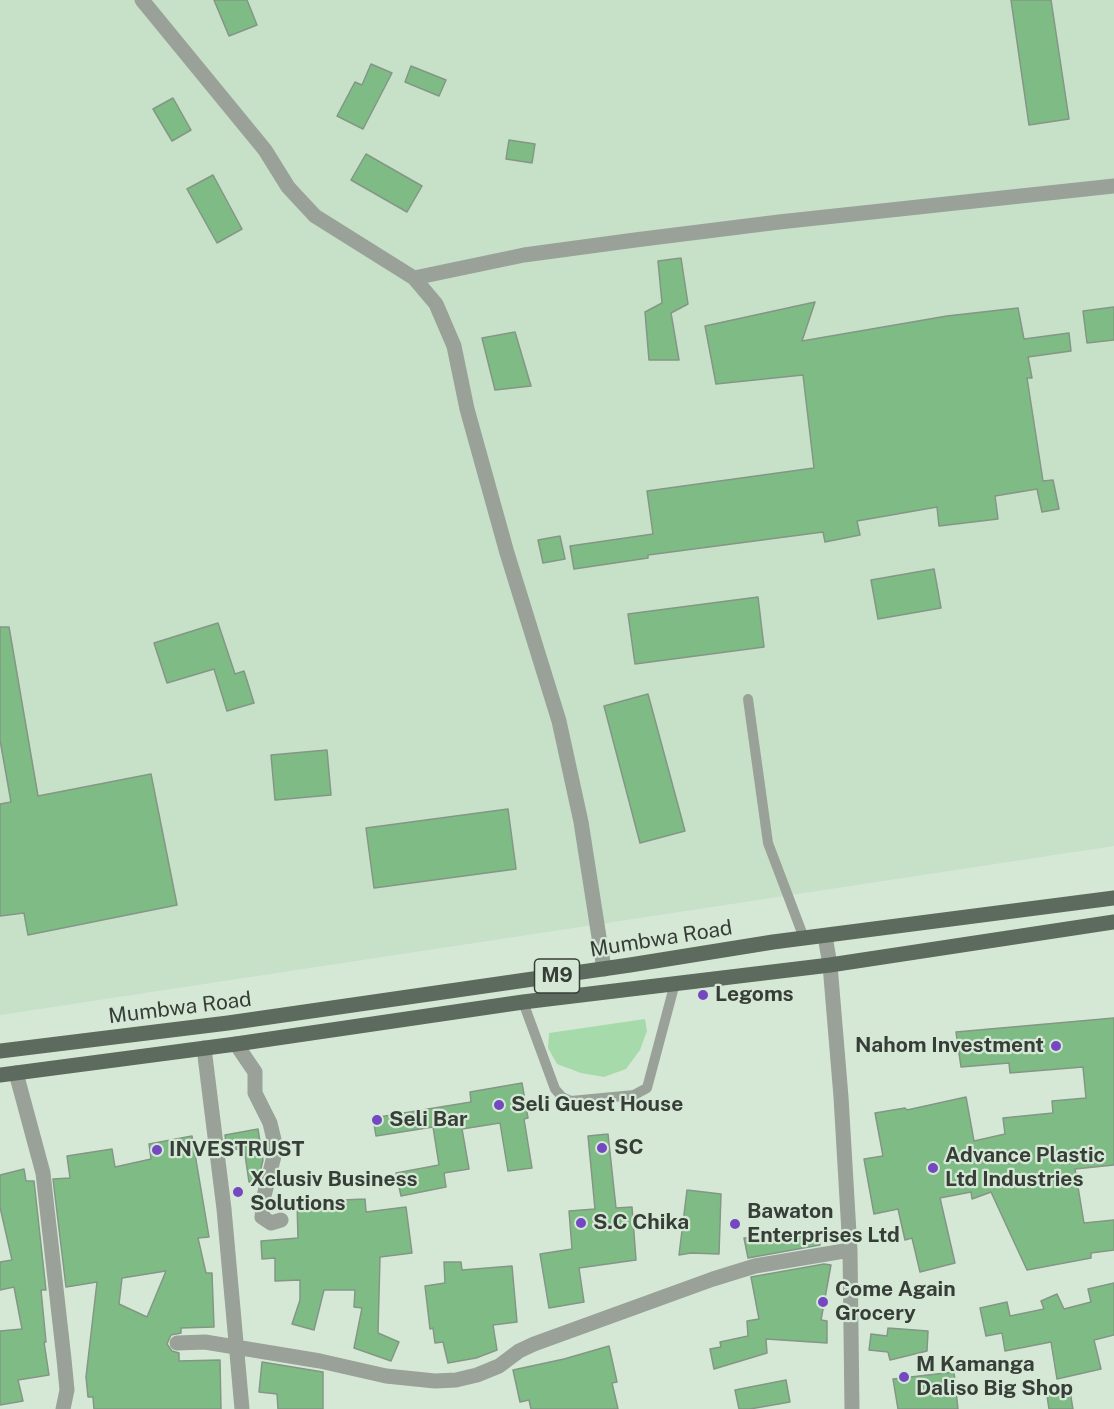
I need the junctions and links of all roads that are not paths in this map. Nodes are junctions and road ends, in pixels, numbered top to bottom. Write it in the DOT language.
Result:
graph roads {
  1 [pos="142,0"];
  2 [pos="1114,186"];
  3 [pos="414,278"];
  4 [pos="748,699"];
  5 [pos="1114,898"];
  6 [pos="1114,922"];
  7 [pos="825,936"];
  8 [pos="804,938"];
  9 [pos="830,965"];
  10 [pos="604,969"];
  11 [pos="675,983"];
  12 [pos="523,1002"];
  13 [pos="236,1044"];
  14 [pos="204,1048"];
  15 [pos="0,1051"];
  16 [pos="16,1073"];
  17 [pos="0,1075"];
  18 [pos="281,1220"];
  19 [pos="850,1250"];
  20 [pos="177,1343"];
  21 [pos="237,1346"];
  22 [pos="63,1409"];
  23 [pos="242,1409"];
  24 [pos="852,1409"];
  1 -- 3 [label="street"];
  2 -- 3 [label="street"];
  3 -- 10 [label="street"];
  4 -- 8 [label="lane"];
  5 -- 7 [label="main road, Mumbwa Road / M9"];
  6 -- 9 [label="main road, Mumbwa Road / M9"];
  7 -- 8 [label="main road, Mumbwa Road / M9"];
  7 -- 9 [label="street"];
  8 -- 10 [label="main road, Mumbwa Road / M9"];
  9 -- 11 [label="main road, Mumbwa Road / M9"];
  9 -- 19 [label="street"];
  10 -- 15 [label="main road, Mumbwa Road / M9"];
  11 -- 12 [label="main road, Mumbwa Road / M9"];
  11 -- 12 [label="lane"];
  12 -- 13 [label="main road, Mumbwa Road / M9"];
  13 -- 14 [label="main road, Mumbwa Road / M9"];
  13 -- 18 [label="street"];
  14 -- 16 [label="main road, Mumbwa Road / M9"];
  14 -- 21 [label="street"];
  16 -- 17 [label="main road, Mumbwa Road / M9"];
  16 -- 22 [label="street"];
  19 -- 21 [label="street"];
  19 -- 24 [label="street"];
  20 -- 21 [label="street"];
  21 -- 23 [label="street"];
}
